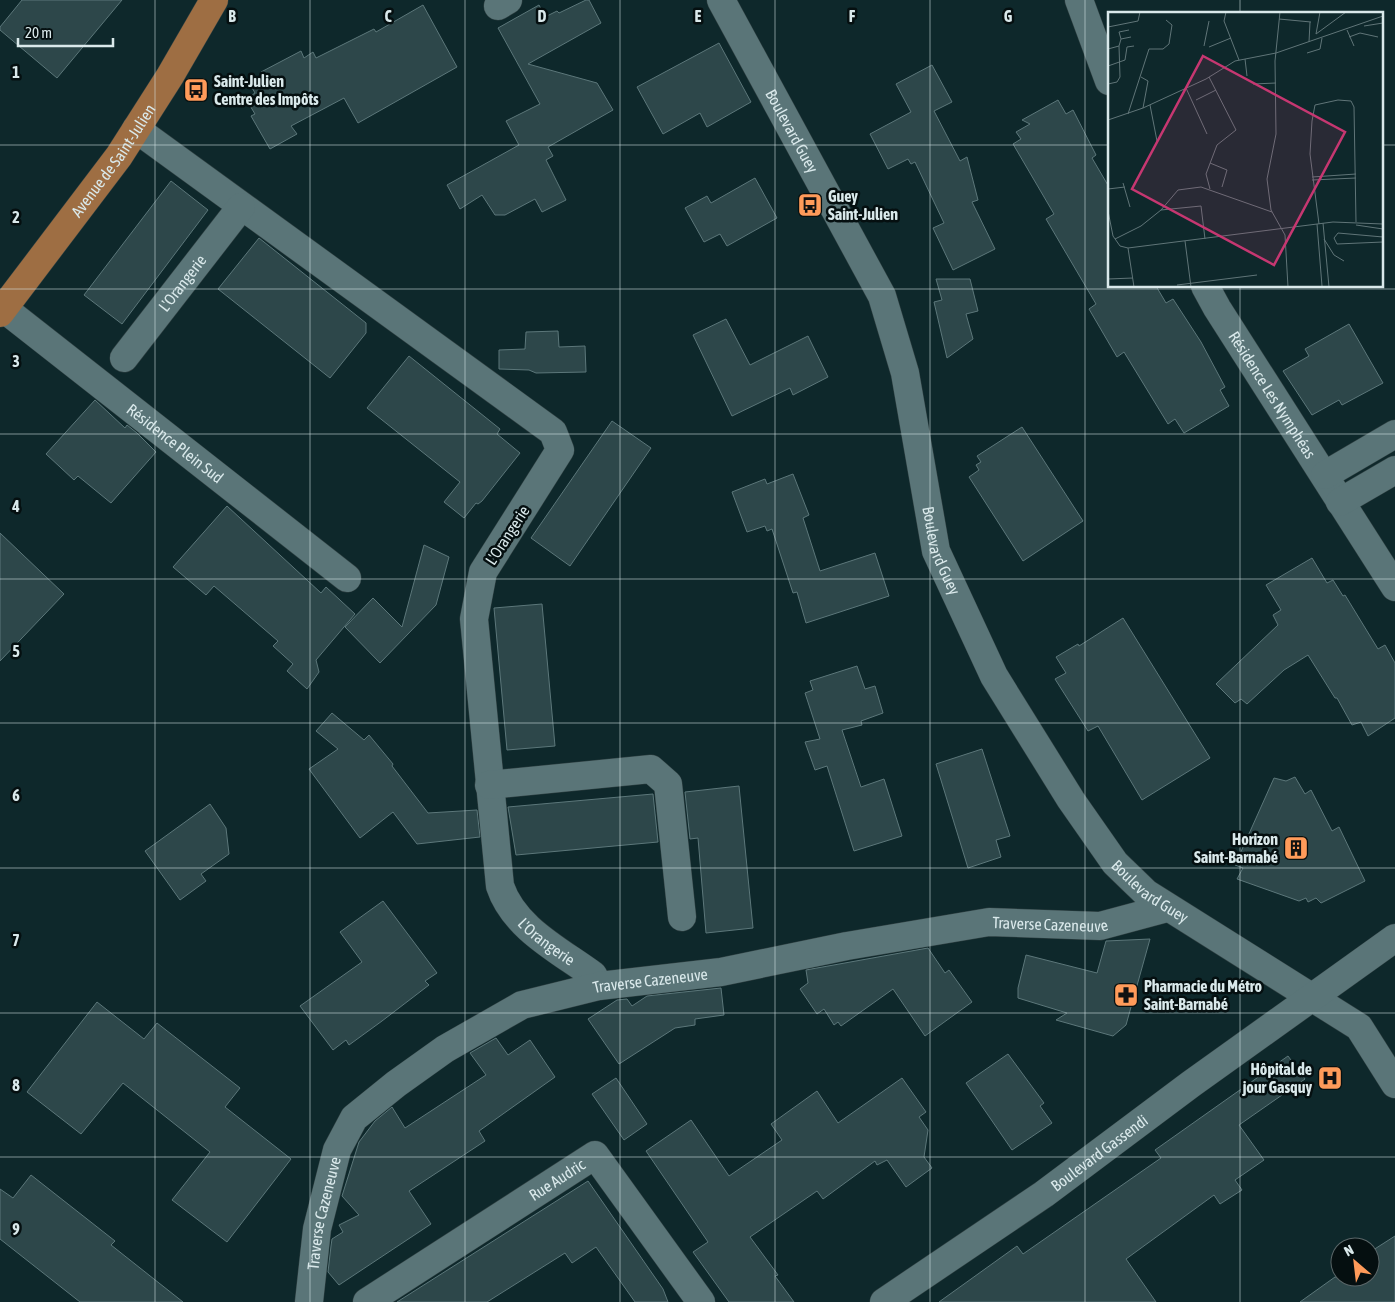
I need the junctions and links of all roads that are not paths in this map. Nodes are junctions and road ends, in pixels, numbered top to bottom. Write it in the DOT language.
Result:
graph roads {
  1 [pos="214,0"];
  2 [pos="721,0"];
  3 [pos="1079,0"];
  4 [pos="1108,78"];
  5 [pos="136,129"];
  6 [pos="241,207"];
  7 [pos="1206,288"];
  8 [pos="2,310"];
  9 [pos="124,358"];
  10 [pos="1395,434"];
  11 [pos="1395,470"];
  12 [pos="1325,475"];
  13 [pos="1340,502"];
  14 [pos="347,578"];
  15 [pos="1395,587"];
  16 [pos="489,785"];
  17 [pos="1167,908"];
  18 [pos="682,917"];
  19 [pos="1395,938"];
  20 [pos="598,986"];
  21 [pos="1313,998"];
  22 [pos="1395,1084"];
  23 [pos="309,1302"];
  24 [pos="367,1302"];
  25 [pos="701,1302"];
  26 [pos="884,1302"];
  1 -- 5 [label="main road, Avenue de Saint-Julien"];
  2 -- 17 [label="street, Boulevard Guey"];
  3 -- 4 [label="street"];
  5 -- 6 [label="street, L'Orangerie"];
  5 -- 8 [label="main road, Avenue de Saint-Julien"];
  6 -- 9 [label="street, L'Orangerie"];
  6 -- 16 [label="street, L'Orangerie"];
  7 -- 12 [label="street, Résidence Les Nymphéas"];
  8 -- 14 [label="street, Résidence Plein Sud"];
  10 -- 12 [label="street, Résidence Les Nymphéas"];
  11 -- 13 [label="street"];
  12 -- 13 [label="street, Résidence Les Nymphéas"];
  13 -- 15 [label="street, Résidence Les Nymphéas"];
  16 -- 18 [label="street"];
  16 -- 20 [label="street, L'Orangerie"];
  17 -- 20 [label="street, Traverse Cazeneuve"];
  17 -- 21 [label="street, Boulevard Guey"];
  19 -- 21 [label="street, Boulevard Gassendi"];
  20 -- 23 [label="street, Traverse Cazeneuve"];
  21 -- 22 [label="street, Boulevard Guey"];
  21 -- 26 [label="street, Boulevard Gassendi"];
  24 -- 25 [label="street, Rue Audric"];
}
